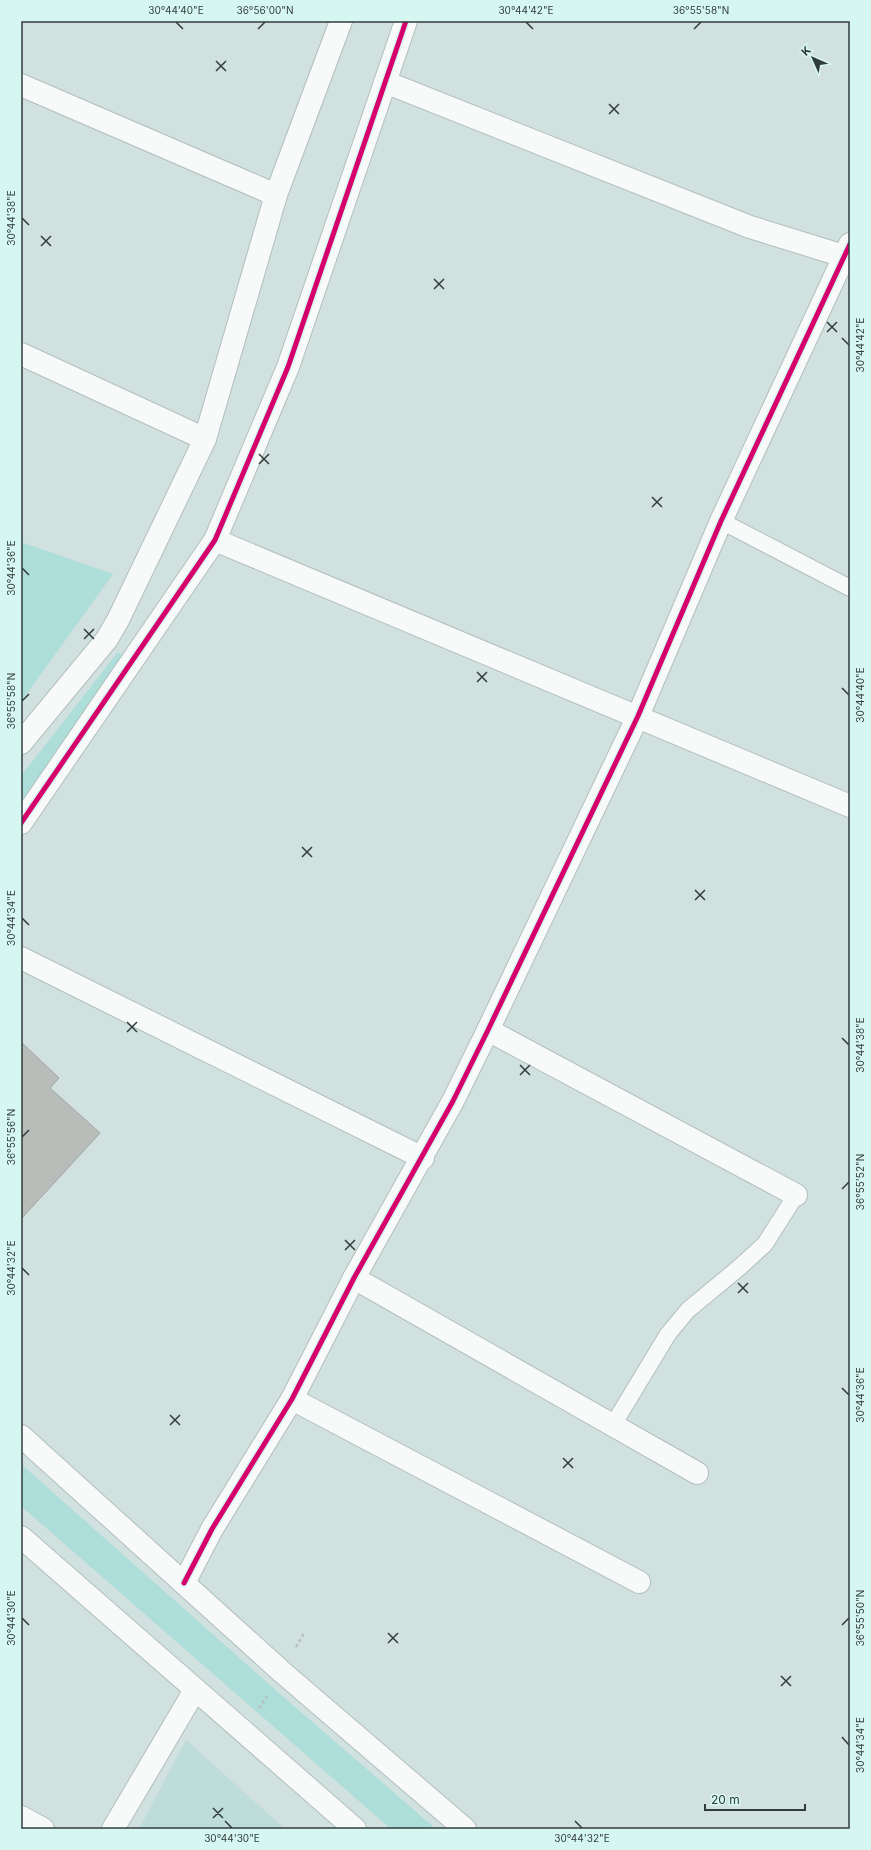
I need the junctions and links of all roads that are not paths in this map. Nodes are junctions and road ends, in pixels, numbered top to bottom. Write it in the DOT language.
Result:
graph roads {
  1 [pos="341,21"];
  2 [pos="406,21"];
  3 [pos="384,82"];
  4 [pos="21,85"];
  5 [pos="276,195"];
  6 [pos="848,252"];
  7 [pos="21,354"];
  8 [pos="205,439"];
  9 [pos="722,521"];
  10 [pos="215,540"];
  11 [pos="850,588"];
  12 [pos="638,716"];
  13 [pos="21,743"];
  14 [pos="850,806"];
  15 [pos="21,823"];
  16 [pos="21,958"];
  17 [pos="488,1030"];
  18 [pos="422,1158"];
  19 [pos="796,1195"];
  20 [pos="354,1278"];
  21 [pos="292,1399"];
  22 [pos="613,1426"];
  23 [pos="21,1436"];
  24 [pos="697,1473"];
  25 [pos="21,1537"];
  26 [pos="639,1582"];
  27 [pos="184,1583"];
  28 [pos="195,1690"];
  29 [pos="21,1817"];
  30 [pos="43,1829"];
  31 [pos="113,1829"];
  32 [pos="355,1829"];
  33 [pos="465,1829"];
  1 -- 5 [label="street"];
  2 -- 3 [label="street"];
  3 -- 6 [label="street"];
  3 -- 10 [label="street"];
  4 -- 5 [label="street"];
  5 -- 8 [label="street"];
  6 -- 9 [label="street"];
  7 -- 8 [label="street"];
  8 -- 13 [label="street"];
  9 -- 11 [label="lane"];
  9 -- 12 [label="street"];
  10 -- 12 [label="street"];
  10 -- 15 [label="street"];
  12 -- 14 [label="street"];
  12 -- 17 [label="street"];
  16 -- 18 [label="street"];
  17 -- 18 [label="street"];
  17 -- 19 [label="street"];
  18 -- 20 [label="street"];
  19 -- 22 [label="lane"];
  20 -- 21 [label="street"];
  20 -- 22 [label="street"];
  21 -- 26 [label="street"];
  21 -- 27 [label="street"];
  22 -- 24 [label="street"];
  23 -- 27 [label="street"];
  25 -- 28 [label="street"];
  27 -- 33 [label="street"];
  28 -- 31 [label="street"];
  28 -- 32 [label="street"];
  29 -- 30 [label="street"];
}
